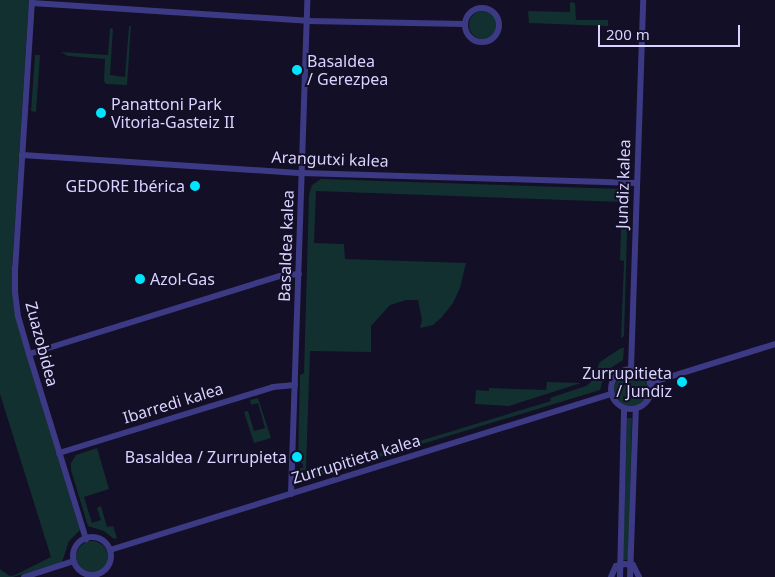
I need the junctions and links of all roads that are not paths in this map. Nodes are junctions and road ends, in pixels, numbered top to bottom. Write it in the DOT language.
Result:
graph roads {
  1 [pos="307,0"];
  2 [pos="643,0"];
  3 [pos="32,2"];
  4 [pos="307,21"];
  5 [pos="465,24"];
  6 [pos="22,155"];
  7 [pos="302,172"];
  8 [pos="637,183"];
  9 [pos="299,274"];
  10 [pos="775,344"];
  11 [pos="29,354"];
  12 [pos="631,369"];
  13 [pos="650,383"];
  14 [pos="295,385"];
  15 [pos="611,394"];
  16 [pos="624,408"];
  17 [pos="636,409"];
  18 [pos="60,453"];
  19 [pos="291,494"];
  20 [pos="86,539"];
  21 [pos="110,550"];
  22 [pos="74,561"];
  23 [pos="620,564"];
  24 [pos="630,564"];
  25 [pos="97,576"];
  26 [pos="24,577"];
  27 [pos="611,577"];
  28 [pos="620,577"];
  29 [pos="630,577"];
  30 [pos="639,577"];
  1 -- 4 [label="street, Basaldea kalea"];
  2 -- 8 [label="street, Jundiz kalea"];
  3 -- 4 [label="street"];
  3 -- 6 [label="street, Zuazobidea"];
  4 -- 5 [label="street"];
  4 -- 7 [label="street, Basaldea kalea"];
  5 -- 5 [label="street"];
  6 -- 7 [label="street, Arangutxi kalea"];
  6 -- 11 [label="street, Zuazobidea"];
  7 -- 8 [label="street, Arangutxi kalea"];
  7 -- 9 [label="street, Basaldea kalea"];
  8 -- 12 [label="street, Jundiz kalea"];
  9 -- 11 [label="street"];
  9 -- 14 [label="street, Basaldea kalea"];
  10 -- 13 [label="street"];
  11 -- 18 [label="street, Zuazobidea"];
  12 -- 13 [label="street"];
  12 -- 15 [label="street"];
  13 -- 17 [label="street"];
  14 -- 18 [label="street, Ibarredi kalea"];
  14 -- 19 [label="street, Basaldea kalea"];
  15 -- 16 [label="street"];
  15 -- 19 [label="street, Zurrupitieta kalea"];
  16 -- 17 [label="street"];
  16 -- 23 [label="street"];
  17 -- 24 [label="street"];
  18 -- 20 [label="street, Zuazobidea"];
  19 -- 21 [label="street, Zurrupitieta kalea"];
  20 -- 21 [label="street"];
  20 -- 22 [label="street"];
  21 -- 25 [label="street"];
  22 -- 25 [label="street"];
  22 -- 26 [label="street"];
  23 -- 24 [label="street"];
  23 -- 27 [label="street"];
  23 -- 28 [label="street"];
  24 -- 29 [label="street"];
  24 -- 30 [label="street"];
}
